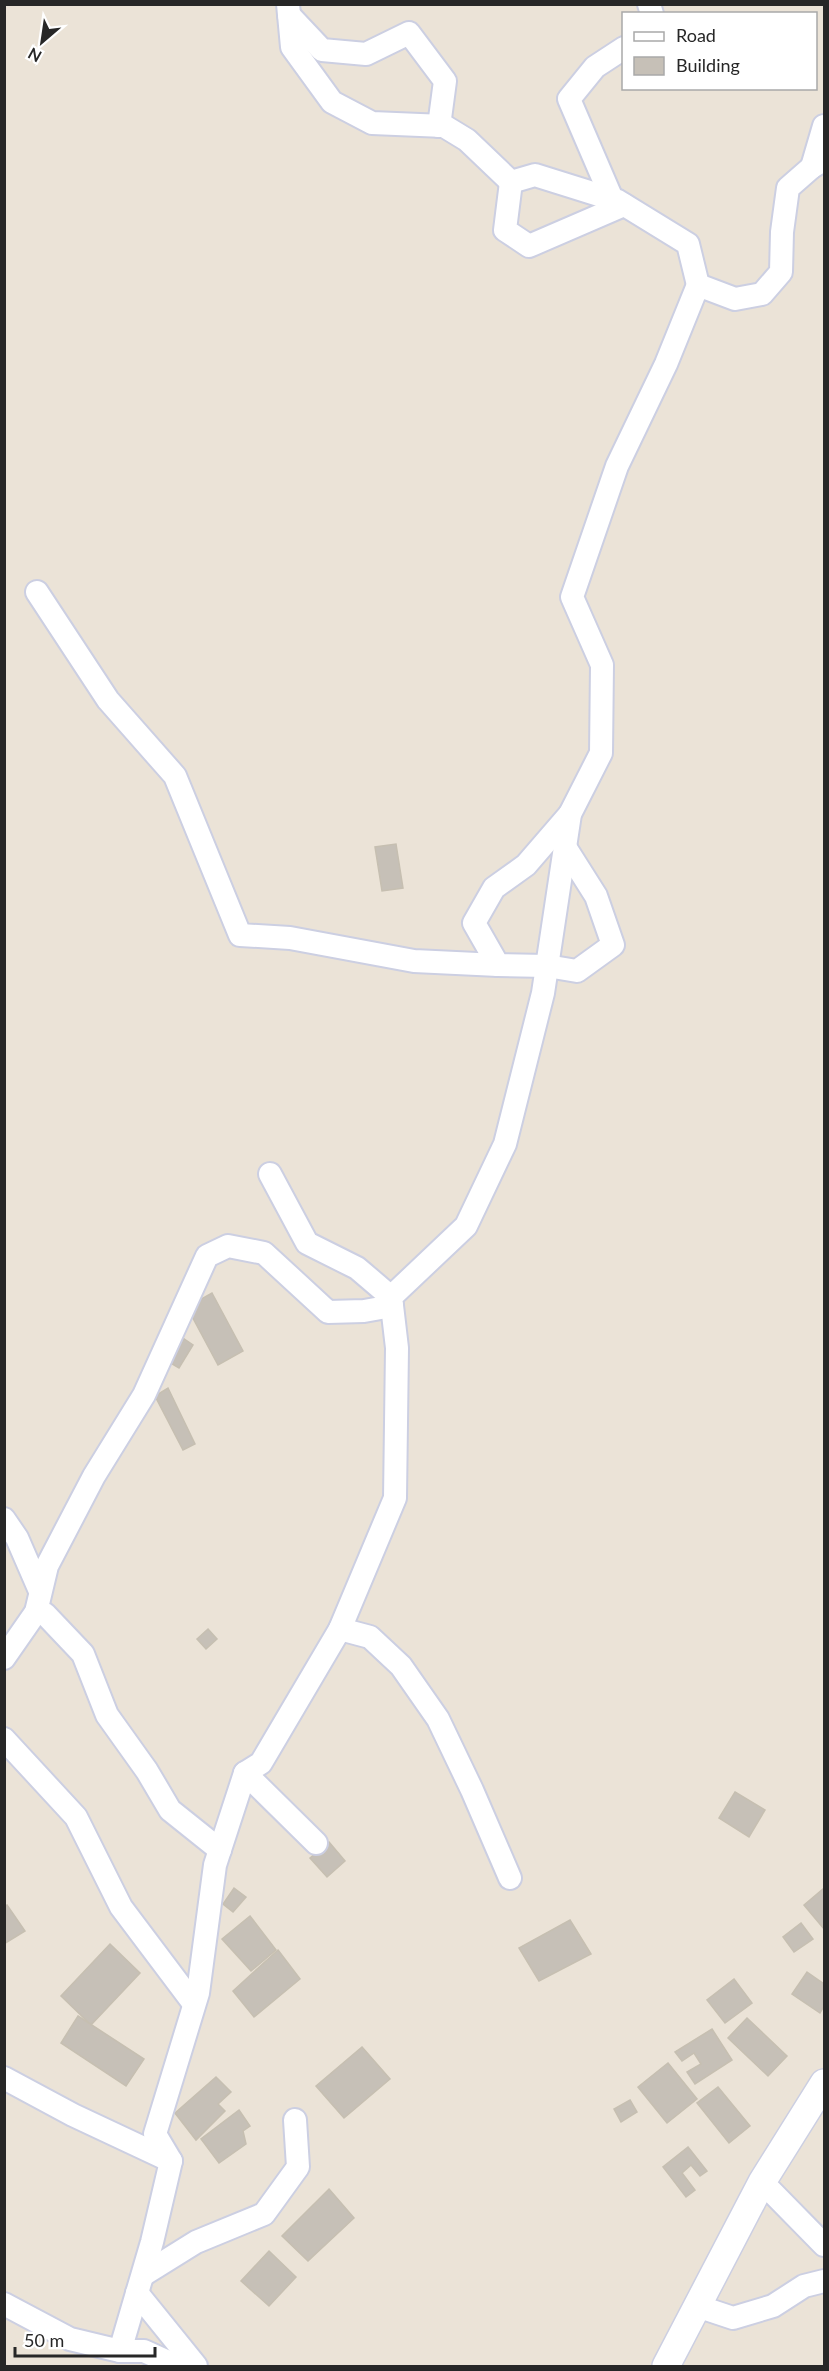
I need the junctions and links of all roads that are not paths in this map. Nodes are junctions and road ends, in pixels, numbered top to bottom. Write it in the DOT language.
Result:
graph roads {
  1 [pos="288,10"];
  2 [pos="622,49"];
  3 [pos="439,126"];
  4 [pos="825,126"];
  5 [pos="818,164"];
  6 [pos="511,182"];
  7 [pos="618,202"];
  8 [pos="698,285"];
  9 [pos="37,592"];
  10 [pos="570,814"];
  11 [pos="565,848"];
  12 [pos="498,965"];
  13 [pos="547,966"];
  14 [pos="270,1174"];
  15 [pos="391,1302"];
  16 [pos="4,1520"];
  17 [pos="38,1602"];
  18 [pos="340,1629"];
  19 [pos="4,1658"];
  20 [pos="4,1739"];
  21 [pos="245,1773"];
  22 [pos="316,1843"];
  23 [pos="220,1850"];
  24 [pos="510,1878"];
  25 [pos="194,2004"];
  26 [pos="4,2078"];
  27 [pos="825,2083"];
  28 [pos="295,2120"];
  29 [pos="171,2161"];
  30 [pos="771,2191"];
  31 [pos="825,2245"];
  32 [pos="825,2281"];
  33 [pos="140,2284"];
  34 [pos="4,2304"];
  35 [pos="709,2310"];
  36 [pos="118,2359"];
  37 [pos="177,2367"];
  38 [pos="196,2367"];
  39 [pos="666,2367"];
  1 -- 3 [label="street"];
  1 -- 3 [label="street"];
  2 -- 7 [label="street"];
  3 -- 6 [label="street"];
  4 -- 5 [label="street"];
  5 -- 8 [label="street"];
  6 -- 7 [label="street"];
  6 -- 7 [label="street"];
  7 -- 8 [label="street"];
  8 -- 10 [label="street"];
  9 -- 12 [label="street"];
  10 -- 11 [label="street"];
  10 -- 12 [label="street"];
  11 -- 13 [label="street"];
  11 -- 13 [label="street"];
  12 -- 13 [label="street"];
  13 -- 15 [label="street"];
  14 -- 15 [label="street"];
  15 -- 17 [label="street"];
  15 -- 18 [label="street"];
  16 -- 17 [label="street"];
  17 -- 19 [label="street"];
  17 -- 23 [label="street"];
  18 -- 21 [label="street"];
  18 -- 24 [label="street"];
  20 -- 25 [label="street"];
  21 -- 22 [label="street"];
  21 -- 23 [label="street"];
  23 -- 25 [label="street"];
  25 -- 29 [label="street"];
  26 -- 29 [label="street"];
  27 -- 39 [label="street"];
  28 -- 33 [label="street"];
  29 -- 33 [label="street"];
  30 -- 31 [label="street"];
  32 -- 35 [label="street"];
  33 -- 36 [label="street"];
  33 -- 38 [label="street"];
  34 -- 36 [label="street"];
  36 -- 37 [label="street"];
}
